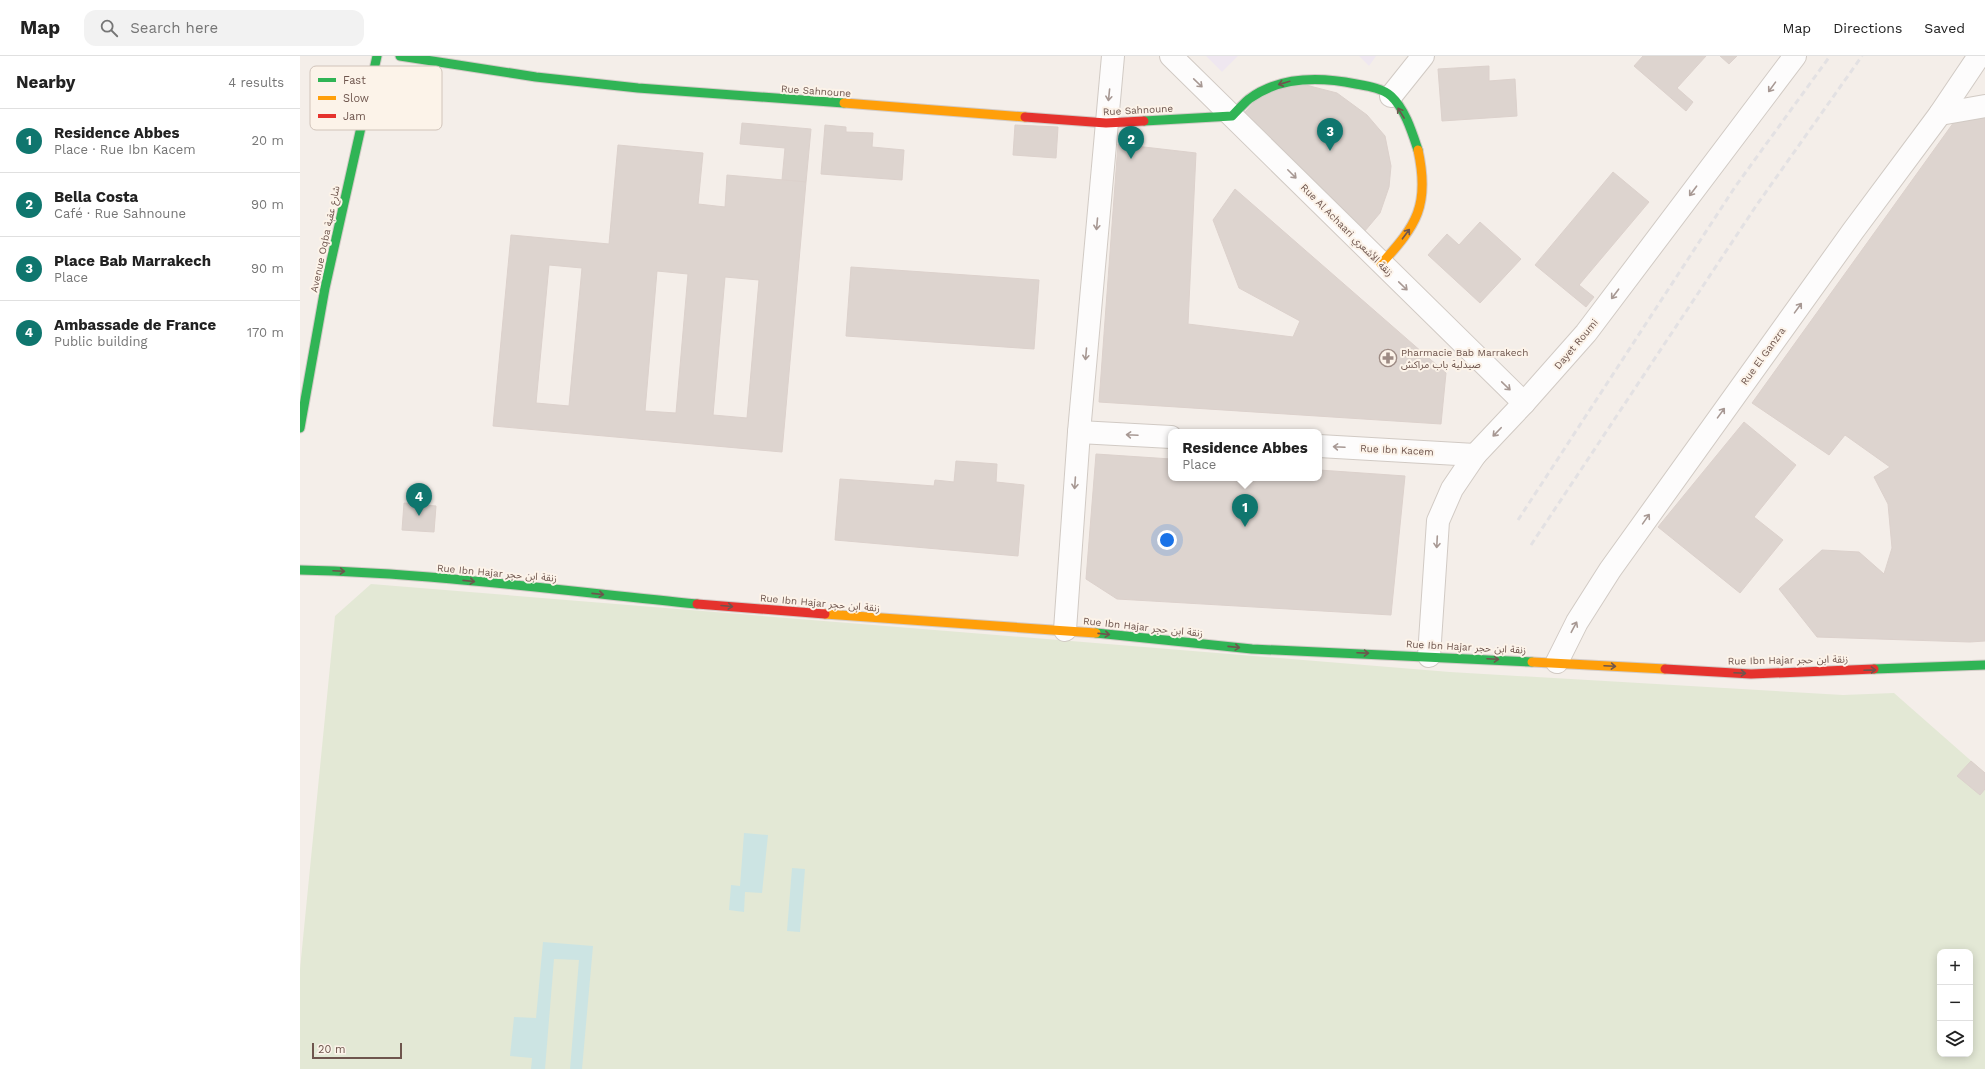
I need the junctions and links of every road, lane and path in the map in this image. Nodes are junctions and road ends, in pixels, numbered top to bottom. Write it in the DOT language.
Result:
graph roads {
  1 [pos="377,56"];
  2 [pos="400,56"];
  3 [pos="1113,56"];
  4 [pos="1170,56"];
  5 [pos="1423,56"];
  6 [pos="1795,56"];
  7 [pos="1979,56"];
  8 [pos="375,66"];
  9 [pos="1391,96"];
  10 [pos="1985,106"];
  11 [pos="1940,114"];
  12 [pos="1232,116"];
  13 [pos="1106,124"];
  14 [pos="360,130"];
  15 [pos="1381,264"];
  16 [pos="1524,404"];
  17 [pos="300,428"];
  18 [pos="1079,432"];
  19 [pos="1168,438"];
  20 [pos="1322,446"];
  21 [pos="1475,454"];
  22 [pos="300,570"];
  23 [pos="1066,630"];
  24 [pos="1428,656"];
  25 [pos="1557,662"];
  26 [pos="1985,665"];
  1 -- 8 [label="street, Avenue Oqba شارع عقبة"];
  2 -- 13 [label="street, Rue Sahnoune"];
  3 -- 13 [label="street, one-way"];
  4 -- 12 [label="street, Rue Al Achaari زنقة الأشعري, one-way"];
  5 -- 9 [label="street"];
  6 -- 16 [label="street, Dayet Roumi, one-way"];
  7 -- 11 [label="street, Rue El Ganzra"];
  9 -- 12 [label="street, one-way"];
  15 -- 9 [label="street, one-way"];
  10 -- 11 [label="street"];
  25 -- 11 [label="street, Rue El Ganzra, one-way"];
  12 -- 13 [label="street, Rue Sahnoune"];
  12 -- 15 [label="street, Rue Al Achaari زنقة الأشعري, one-way"];
  13 -- 18 [label="street, one-way"];
  14 -- 17 [label="street, Avenue Oqba شارع عقبة"];
  15 -- 16 [label="street, Rue Al Achaari زنقة الأشعري, one-way"];
  16 -- 21 [label="street, Dayet Roumi, one-way"];
  19 -- 18 [label="street, one-way"];
  18 -- 23 [label="street, one-way"];
  21 -- 20 [label="street, Rue Ibn Kacem, one-way"];
  21 -- 24 [label="street, Dayet Roumi, one-way"];
  22 -- 23 [label="street, Rue Ibn Hajar زنقة ابن حجر, one-way"];
  23 -- 24 [label="street, Rue Ibn Hajar زنقة ابن حجر, one-way"];
  24 -- 25 [label="street, Rue Ibn Hajar زنقة ابن حجر, one-way"];
  25 -- 26 [label="street, Rue Ibn Hajar زنقة ابن حجر, one-way"];
}
